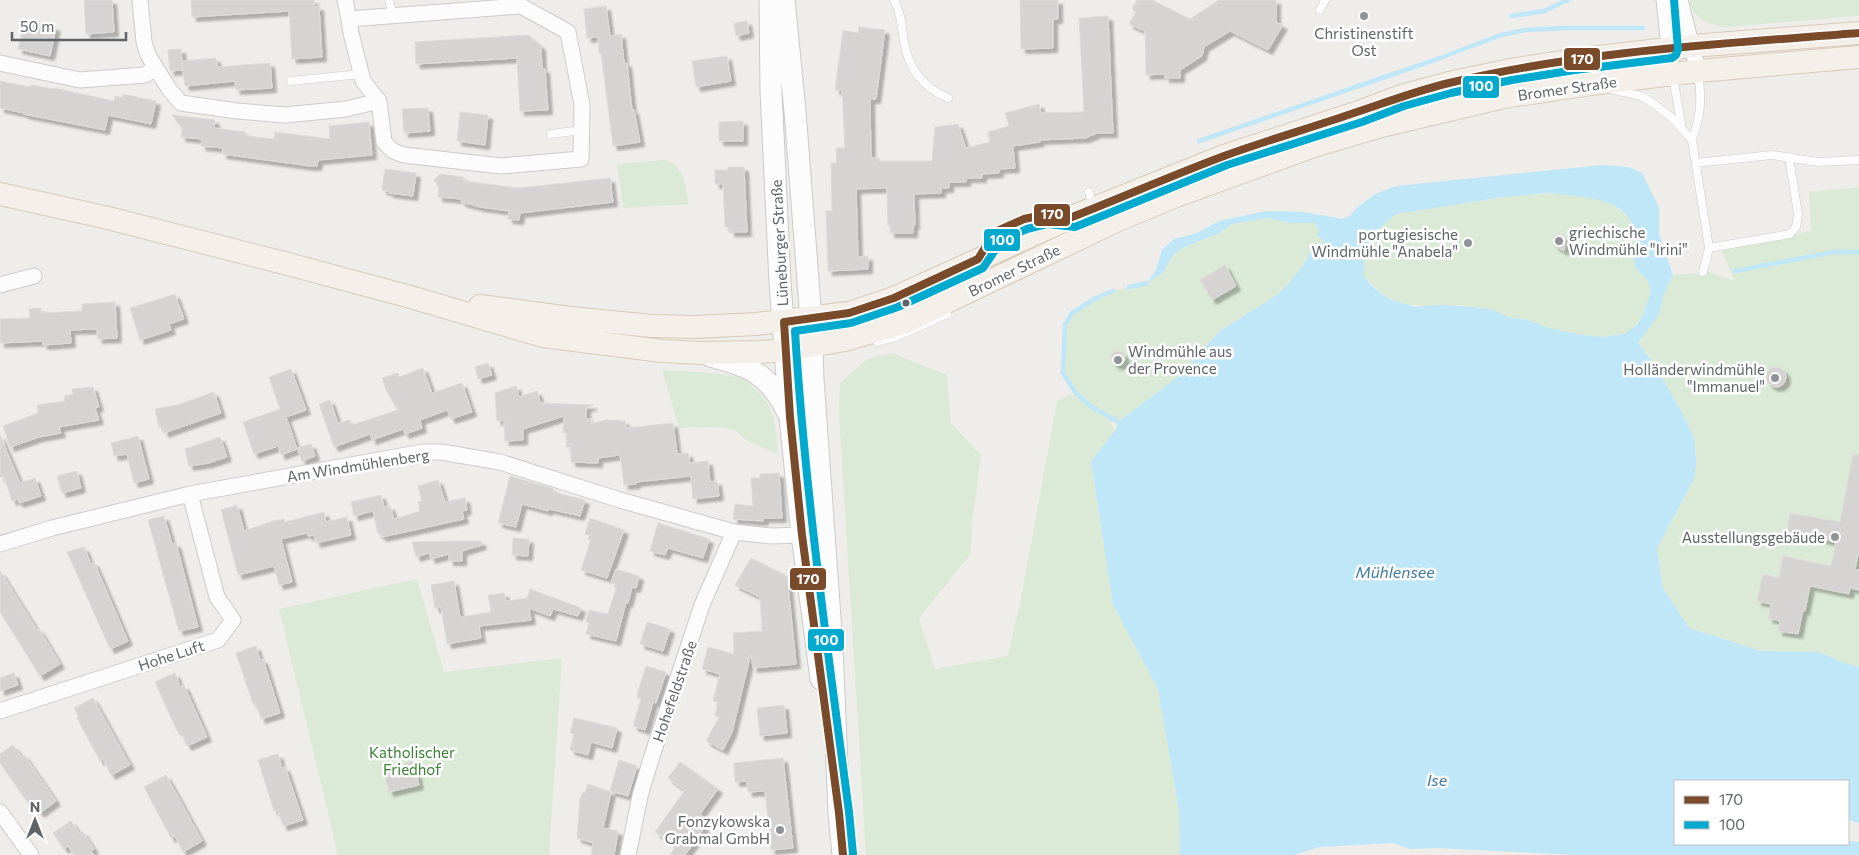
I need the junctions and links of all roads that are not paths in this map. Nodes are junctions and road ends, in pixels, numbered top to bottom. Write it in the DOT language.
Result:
graph roads {
  1 [pos="140,0"];
  2 [pos="346,0"];
  3 [pos="389,0"];
  4 [pos="770,0"];
  5 [pos="784,0"];
  6 [pos="894,0"];
  7 [pos="1325,0"];
  8 [pos="1664,0"];
  9 [pos="1680,0"];
  10 [pos="1320,10"];
  11 [pos="393,15"];
  12 [pos="349,19"];
  13 [pos="1859,33"];
  14 [pos="1692,46"];
  15 [pos="1668,49"];
  16 [pos="1859,57"];
  17 [pos="0,63"];
  18 [pos="155,68"];
  19 [pos="1698,71"];
  20 [pos="361,74"];
  21 [pos="1672,74"];
  22 [pos="291,81"];
  23 [pos="1590,84"];
  24 [pos="948,98"];
  25 [pos="380,101"];
  26 [pos="1682,129"];
  27 [pos="582,130"];
  28 [pos="551,134"];
  29 [pos="1692,140"];
  30 [pos="1789,157"];
  31 [pos="1857,161"];
  32 [pos="1696,163"];
  33 [pos="0,194"];
  34 [pos="1709,248"];
  35 [pos="1703,272"];
  36 [pos="34,276"];
  37 [pos="0,285"];
  38 [pos="407,296"];
  39 [pos="811,319"];
  40 [pos="784,322"];
  41 [pos="811,346"];
  42 [pos="786,350"];
  43 [pos="702,354"];
  44 [pos="790,417"];
  45 [pos="190,494"];
  46 [pos="734,532"];
  47 [pos="802,535"];
  48 [pos="0,544"];
  49 [pos="0,711"];
  50 [pos="0,812"];
  51 [pos="839,813"];
  52 [pos="31,855"];
  53 [pos="628,855"];
  54 [pos="843,855"];
  1 -- 18 [label="street"];
  2 -- 12 [label="street"];
  3 -- 11 [label="lane"];
  4 -- 40 [label="street, Lüneburger Straße"];
  5 -- 39 [label="street, Lüneburger Straße"];
  6 -- 24 [label="lane"];
  7 -- 10 [label="lane"];
  8 -- 15 [label="street"];
  9 -- 14 [label="street"];
  11 -- 12 [label="street"];
  11 -- 27 [label="street"];
  12 -- 20 [label="street"];
  13 -- 14 [label="main road, Bromer Straße"];
  14 -- 15 [label="main road, Bromer Straße"];
  14 -- 19 [label="street"];
  15 -- 21 [label="street"];
  15 -- 39 [label="main road, Bromer Straße"];
  16 -- 19 [label="main road, Bromer Straße"];
  17 -- 18 [label="street"];
  18 -- 25 [label="street"];
  19 -- 21 [label="main road, Bromer Straße"];
  19 -- 29 [label="lane"];
  20 -- 22 [label="lane"];
  20 -- 25 [label="street"];
  21 -- 23 [label="main road, Bromer Straße"];
  21 -- 26 [label="lane"];
  23 -- 26 [label="lane"];
  23 -- 41 [label="main road, Bromer Straße"];
  25 -- 27 [label="street"];
  26 -- 29 [label="lane"];
  27 -- 28 [label="lane"];
  29 -- 32 [label="lane"];
  30 -- 31 [label="lane"];
  30 -- 32 [label="lane"];
  30 -- 34 [label="lane"];
  32 -- 34 [label="lane"];
  33 -- 38 [label="main road"];
  34 -- 35 [label="lane"];
  36 -- 37 [label="street"];
  38 -- 40 [label="main road, Bromer Straße"];
  38 -- 43 [label="main road, Bromer Straße"];
  39 -- 40 [label="main road, Bromer Straße"];
  39 -- 41 [label="street, Lüneburger Straße"];
  40 -- 42 [label="street, Lüneburger Straße"];
  41 -- 42 [label="main road, Bromer Straße"];
  41 -- 51 [label="street, Lüneburger Straße"];
  42 -- 43 [label="main road, Bromer Straße"];
  42 -- 44 [label="street, Lüneburger Straße"];
  43 -- 44 [label="street"];
  44 -- 47 [label="street, Lüneburger Straße"];
  45 -- 46 [label="street, Am Windmühlenberg"];
  45 -- 48 [label="street, Am Windmühlenberg"];
  45 -- 49 [label="street, Hohe Luft"];
  46 -- 47 [label="street, Am Windmühlenberg"];
  46 -- 53 [label="street, Hohefeldstraße"];
  47 -- 51 [label="street, Lüneburger Straße"];
  50 -- 52 [label="street"];
  51 -- 54 [label="street, Lüneburger Straße"];
}
